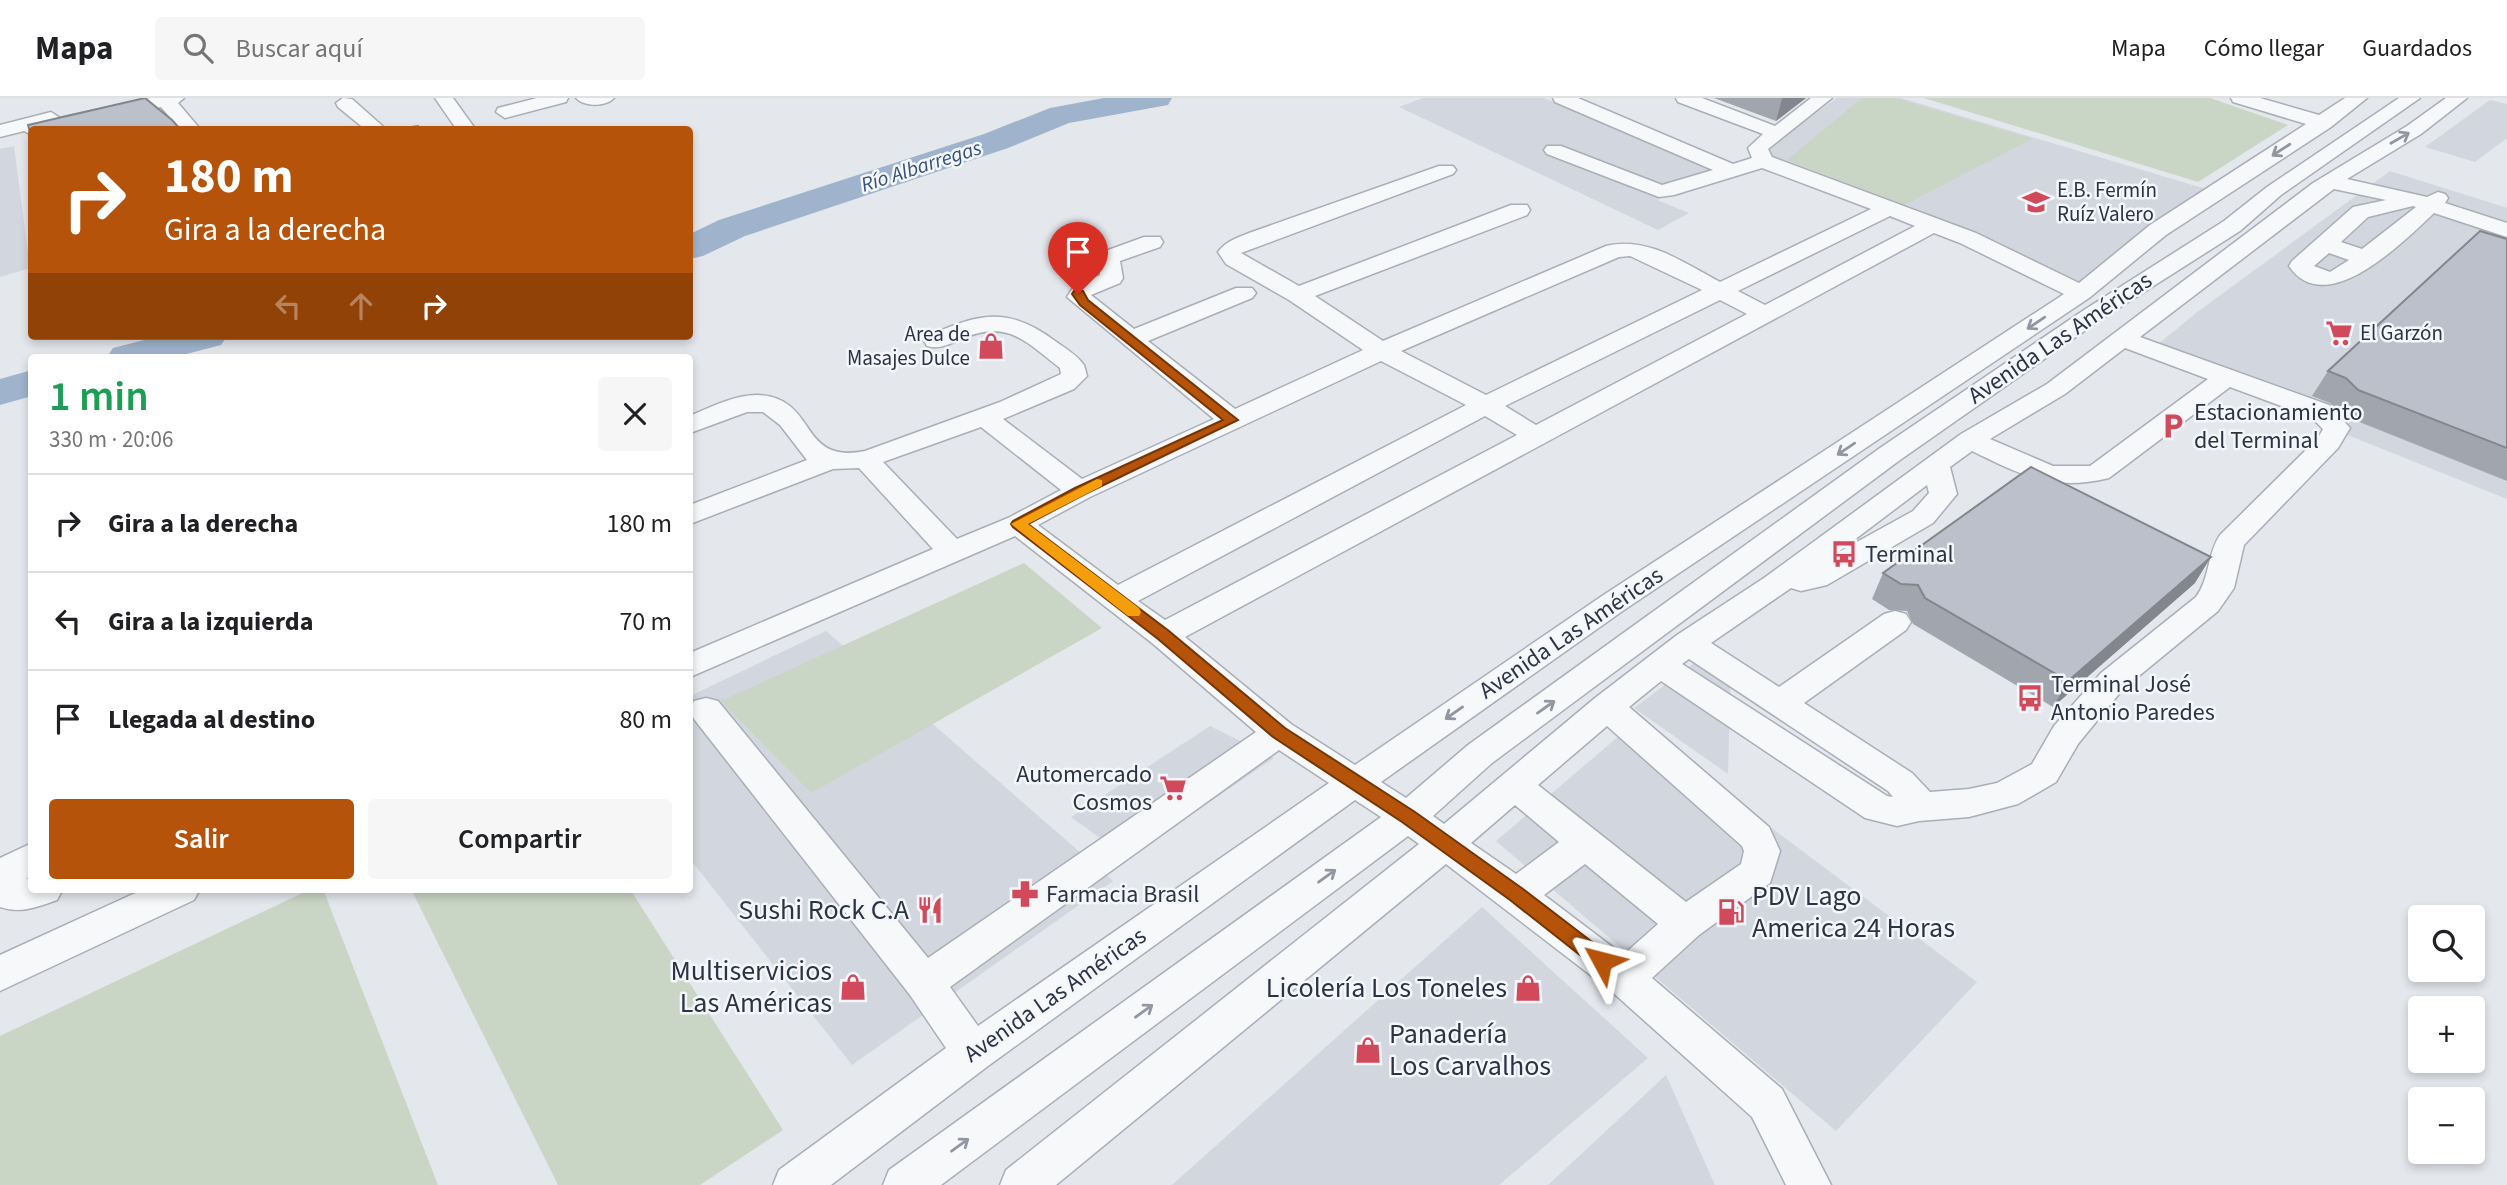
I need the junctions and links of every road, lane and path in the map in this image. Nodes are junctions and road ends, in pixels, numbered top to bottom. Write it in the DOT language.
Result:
graph roads {
  1 [pos="138,98"];
  2 [pos="444,98"];
  3 [pos="559,98"];
  4 [pos="585,98"];
  5 [pos="605,98"];
  6 [pos="1562,98"];
  7 [pos="1685,98"];
  8 [pos="1823,98"];
  9 [pos="2239,98"];
  10 [pos="2304,98"];
  11 [pos="2411,98"];
  12 [pos="2458,98"];
  13 [pos="170,99"];
  14 [pos="345,103"];
  15 [pos="78,106"];
  16 [pos="2342,110"];
  17 [pos="505,112"];
  18 [pos="50,126"];
  19 [pos="189,126"];
  20 [pos="373,126"];
  21 [pos="465,126"];
  22 [pos="0,131"];
  23 [pos="28,131"];
  24 [pos="1715,132"];
  25 [pos="1777,133"];
  26 [pos="0,137"];
  27 [pos="1680,148"];
  28 [pos="1554,150"];
  29 [pos="1763,161"];
  30 [pos="2352,165"];
  31 [pos="1446,170"];
  32 [pos="1731,170"];
  33 [pos="2330,182"];
  34 [pos="2429,201"];
  35 [pos="1519,209"];
  36 [pos="1887,209"];
  37 [pos="2507,215"];
  38 [pos="1933,225"];
  39 [pos="2232,226"];
  40 [pos="2507,230"];
  41 [pos="1152,242"];
  42 [pos="2326,244"];
  43 [pos="2365,258"];
  44 [pos="2143,281"];
  45 [pos="1719,290"];
  46 [pos="1244,293"];
  47 [pos="2081,293"];
  48 [pos="1297,295"];
  49 [pos="1765,314"];
  50 [pos="2147,318"];
  51 [pos="2123,339"];
  52 [pos="1131,340"];
  53 [pos="936,341"];
  54 [pos="1381,351"];
  55 [pos="2225,378"];
  56 [pos="1486,405"];
  57 [pos="986,418"];
  58 [pos="1232,420"];
  59 [pos="693,424"];
  60 [pos="1536,436"];
  61 [pos="1970,440"];
  62 [pos="865,459"];
  63 [pos="830,461"];
  64 [pos="1080,491"];
  65 [pos="693,514"];
  66 [pos="1018,524"];
  67 [pos="952,552"];
  68 [pos="1116,599"];
  69 [pos="1895,622"];
  70 [pos="1163,635"];
  71 [pos="1688,643"];
  72 [pos="693,665"];
  73 [pos="1660,665"];
  74 [pos="1780,703"];
  75 [pos="1607,707"];
  76 [pos="706,710"];
  77 [pos="1279,733"];
  78 [pos="1357,781"];
  79 [pos="1516,786"];
  80 [pos="1919,807"];
  81 [pos="1408,817"];
  82 [pos="1445,844"];
  83 [pos="1584,844"];
  84 [pos="28,860"];
  85 [pos="28,892"];
  86 [pos="172,893"];
  87 [pos="1516,895"];
  88 [pos="1685,924"];
  89 [pos="0,974"];
  90 [pos="1624,978"];
  91 [pos="924,983"];
  92 [pos="973,1053"];
  93 [pos="795,1185"];
  94 [pos="905,1185"];
  95 [pos="1022,1185"];
  96 [pos="1809,1185"];
  1 -- 15 [label="street"];
  2 -- 21 [label="street"];
  3 -- 17 [label="street"];
  4 -- 5 [label="street"];
  6 -- 27 [label="street"];
  7 -- 25 [label="street"];
  8 -- 25 [label="street"];
  9 -- 16 [label="street"];
  10 -- 16 [label="street"];
  11 -- 39 [label="street, Avenida Las Américas"];
  30 -- 12 [label="street, one-way"];
  13 -- 18 [label="street"];
  13 -- 19 [label="street"];
  14 -- 20 [label="street"];
  15 -- 22 [label="street"];
  16 -- 47 [label="street, Avenida Las Américas, one-way"];
  23 -- 26 [label="street"];
  24 -- 27 [label="street"];
  25 -- 29 [label="street"];
  27 -- 32 [label="street"];
  28 -- 32 [label="street"];
  29 -- 32 [label="street"];
  29 -- 36 [label="street"];
  30 -- 33 [label="street"];
  30 -- 34 [label="street"];
  31 -- 48 [label="street"];
  33 -- 34 [label="street"];
  33 -- 39 [label="street"];
  33 -- 50 [label="street"];
  34 -- 37 [label="street"];
  34 -- 40 [label="street"];
  34 -- 42 [label="street"];
  34 -- 43 [label="street"];
  35 -- 48 [label="street"];
  36 -- 38 [label="street"];
  36 -- 45 [label="street"];
  38 -- 47 [label="street"];
  38 -- 49 [label="street"];
  39 -- 44 [label="street, Avenida Las Américas"];
  41 -- 52 [label="street"];
  42 -- 43 [label="street"];
  42 -- 43 [label="street"];
  44 -- 50 [label="street"];
  81 -- 44 [label="street, Avenida Las Américas, one-way"];
  45 -- 49 [label="street"];
  45 -- 54 [label="street"];
  45 -- 56 [label="street"];
  46 -- 52 [label="street"];
  47 -- 78 [label="street, Avenida Las Américas, one-way"];
  48 -- 54 [label="street"];
  49 -- 60 [label="street"];
  50 -- 51 [label="street"];
  51 -- 55 [label="street"];
  51 -- 61 [label="street"];
  52 -- 58 [label="street"];
  53 -- 57 [label="street"];
  54 -- 56 [label="street"];
  54 -- 58 [label="street"];
  55 -- 61 [label="street"];
  55 -- 80 [label="street"];
  56 -- 60 [label="street"];
  56 -- 68 [label="street"];
  57 -- 62 [label="street"];
  57 -- 64 [label="street"];
  58 -- 64 [label="street"];
  59 -- 63 [label="street"];
  60 -- 70 [label="street"];
  61 -- 71 [label="street"];
  62 -- 63 [label="street"];
  62 -- 67 [label="street"];
  63 -- 65 [label="street"];
  64 -- 66 [label="street"];
  66 -- 67 [label="street"];
  66 -- 68 [label="street"];
  67 -- 72 [label="street"];
  68 -- 70 [label="street"];
  69 -- 74 [label="street"];
  70 -- 77 [label="street"];
  71 -- 73 [label="street"];
  71 -- 74 [label="street"];
  73 -- 75 [label="street"];
  73 -- 80 [label="street"];
  74 -- 80 [label="street"];
  75 -- 79 [label="street"];
  75 -- 88 [label="street"];
  76 -- 91 [label="street"];
  77 -- 78 [label="street"];
  77 -- 91 [label="street"];
  78 -- 81 [label="street"];
  78 -- 92 [label="street, Avenida Las Américas"];
  79 -- 82 [label="street"];
  79 -- 83 [label="street"];
  81 -- 82 [label="street"];
  94 -- 81 [label="street, Avenida Las Américas, one-way"];
  82 -- 87 [label="street"];
  82 -- 95 [label="street"];
  83 -- 87 [label="street"];
  83 -- 88 [label="street"];
  84 -- 85 [label="street"];
  86 -- 89 [label="street"];
  87 -- 90 [label="street"];
  88 -- 90 [label="street"];
  90 -- 96 [label="street"];
  91 -- 92 [label="street"];
  92 -- 93 [label="street, Avenida Las Américas"];
}
